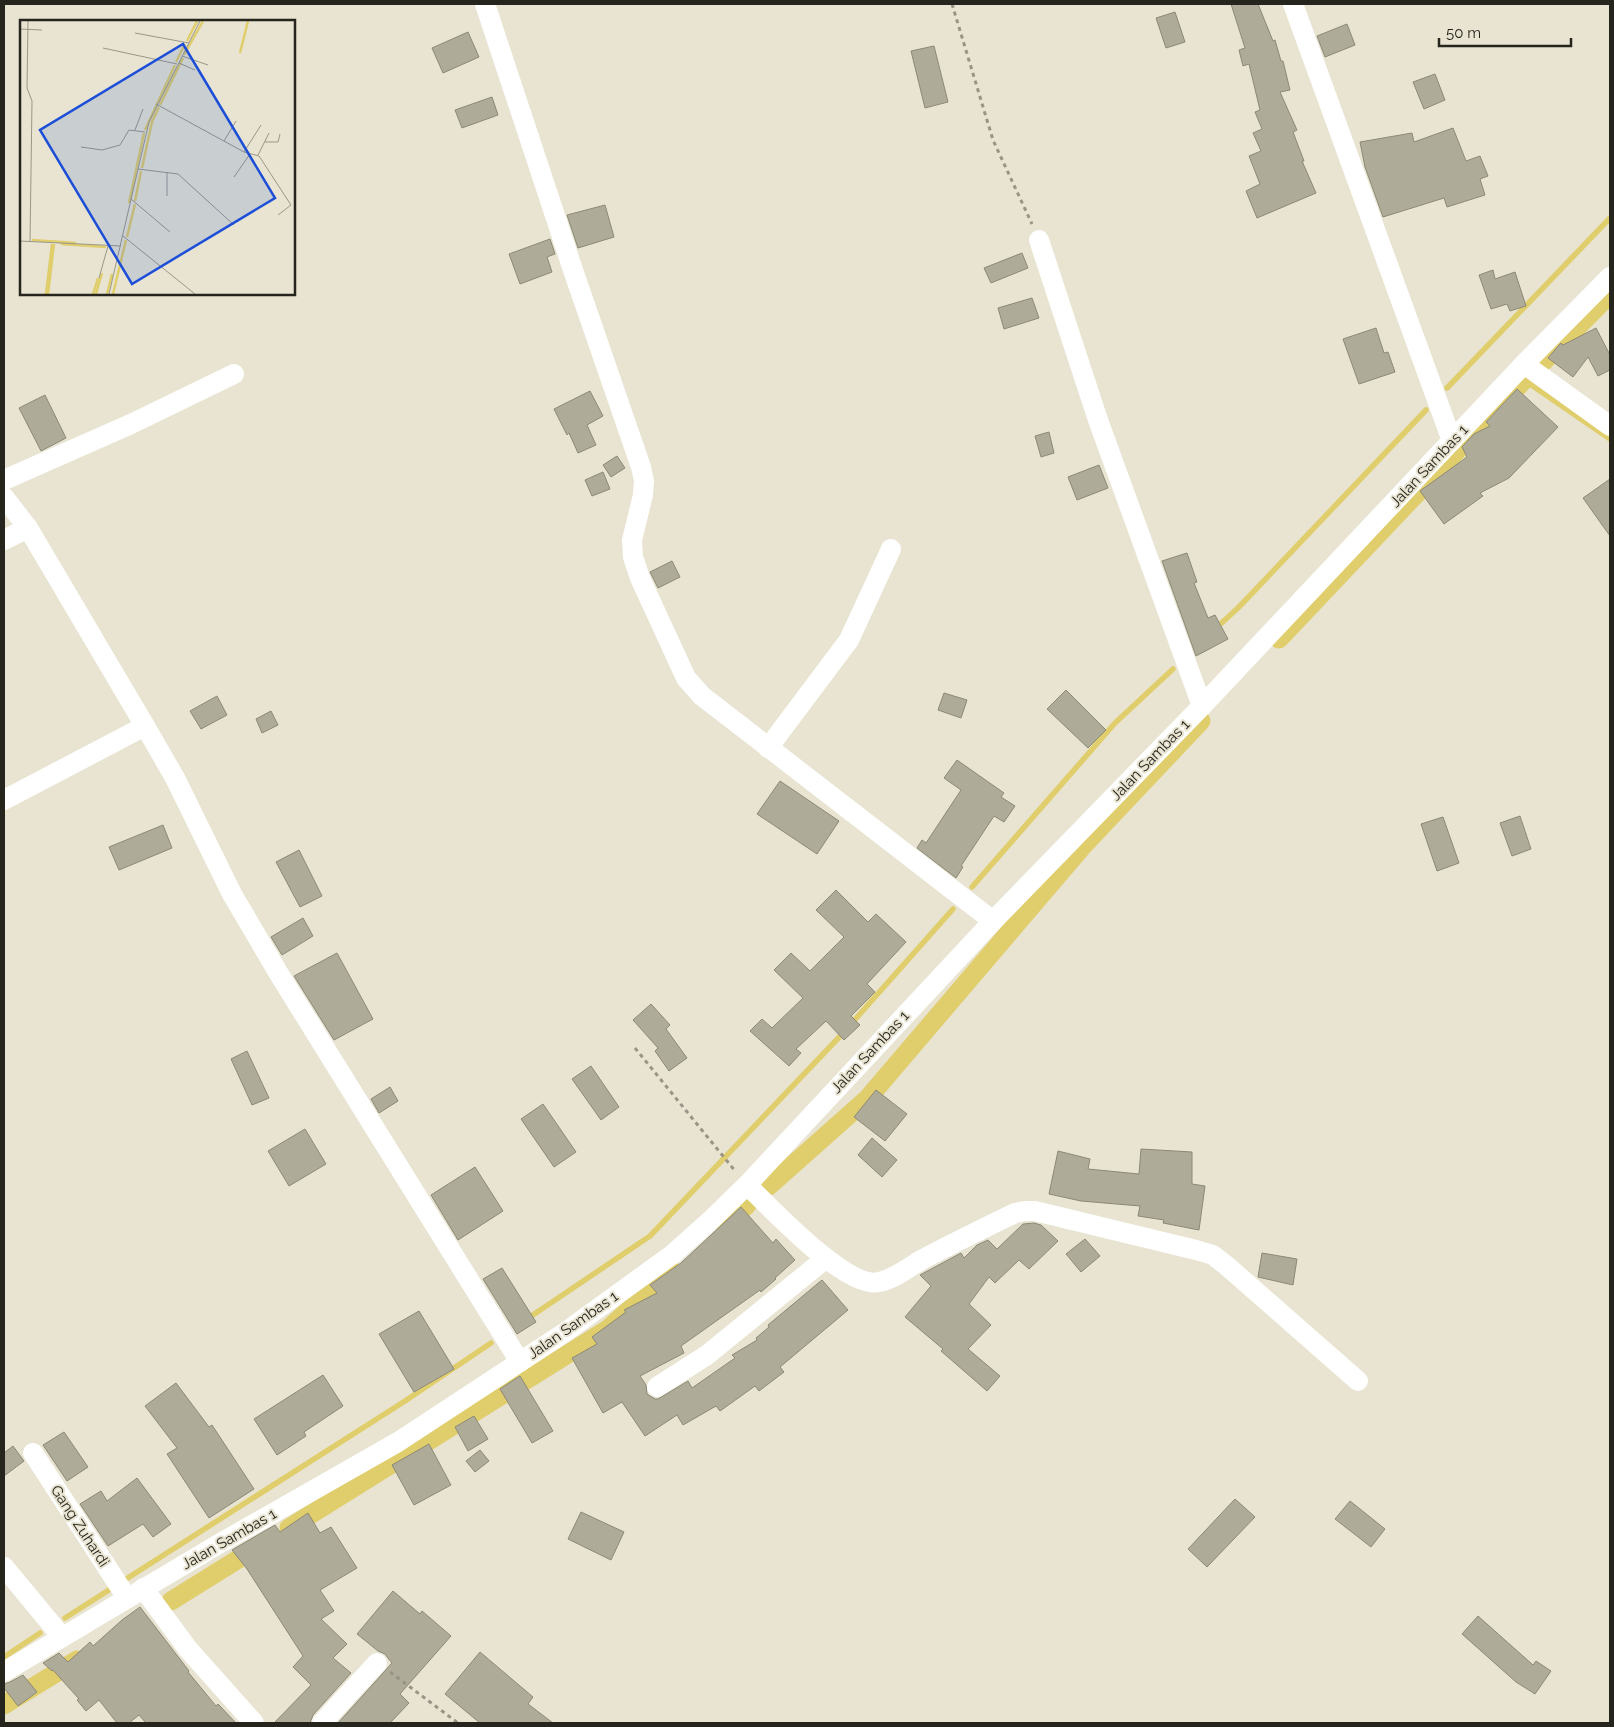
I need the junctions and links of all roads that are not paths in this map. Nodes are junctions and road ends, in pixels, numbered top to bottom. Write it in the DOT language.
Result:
graph roads {
  1 [pos="486,4"];
  2 [pos="1293,4"];
  3 [pos="1039,240"];
  4 [pos="1610,277"];
  5 [pos="1524,364"];
  6 [pos="234,374"];
  7 [pos="1610,426"];
  8 [pos="1452,441"];
  9 [pos="4,480"];
  10 [pos="4,497"];
  11 [pos="28,528"];
  12 [pos="4,540"];
  13 [pos="891,548"];
  14 [pos="1202,706"];
  15 [pos="145,726"];
  16 [pos="768,748"];
  17 [pos="4,800"];
  18 [pos="993,922"];
  19 [pos="747,1185"];
  20 [pos="825,1259"];
  21 [pos="520,1362"];
  22 [pos="1358,1381"];
  23 [pos="657,1387"];
  24 [pos="33,1453"];
  25 [pos="4,1567"];
  26 [pos="132,1594"];
  27 [pos="62,1637"];
  28 [pos="378,1663"];
  29 [pos="4,1672"];
  30 [pos="254,1723"];
  31 [pos="322,1723"];
  1 -- 16 [label="street"];
  2 -- 8 [label="street"];
  3 -- 14 [label="street"];
  4 -- 5 [label="street, Jalan Sambas 1"];
  5 -- 7 [label="street"];
  5 -- 8 [label="street, Jalan Sambas 1"];
  6 -- 9 [label="street"];
  8 -- 14 [label="street, Jalan Sambas 1"];
  10 -- 11 [label="street"];
  11 -- 12 [label="street"];
  11 -- 15 [label="street"];
  13 -- 16 [label="street"];
  14 -- 18 [label="street, Jalan Sambas 1"];
  15 -- 17 [label="street"];
  15 -- 21 [label="street"];
  16 -- 18 [label="street"];
  18 -- 19 [label="street, Jalan Sambas 1"];
  19 -- 20 [label="street"];
  19 -- 21 [label="street, Jalan Sambas 1"];
  20 -- 22 [label="street"];
  20 -- 23 [label="street"];
  21 -- 26 [label="street, Jalan Sambas 1"];
  24 -- 26 [label="street, Gang Zuhardi"];
  25 -- 27 [label="street"];
  26 -- 27 [label="street, Jalan Sambas 1"];
  26 -- 30 [label="street, Gang Zuhardi"];
  27 -- 29 [label="street, Jalan Sambas 1"];
  28 -- 31 [label="street"];
}
